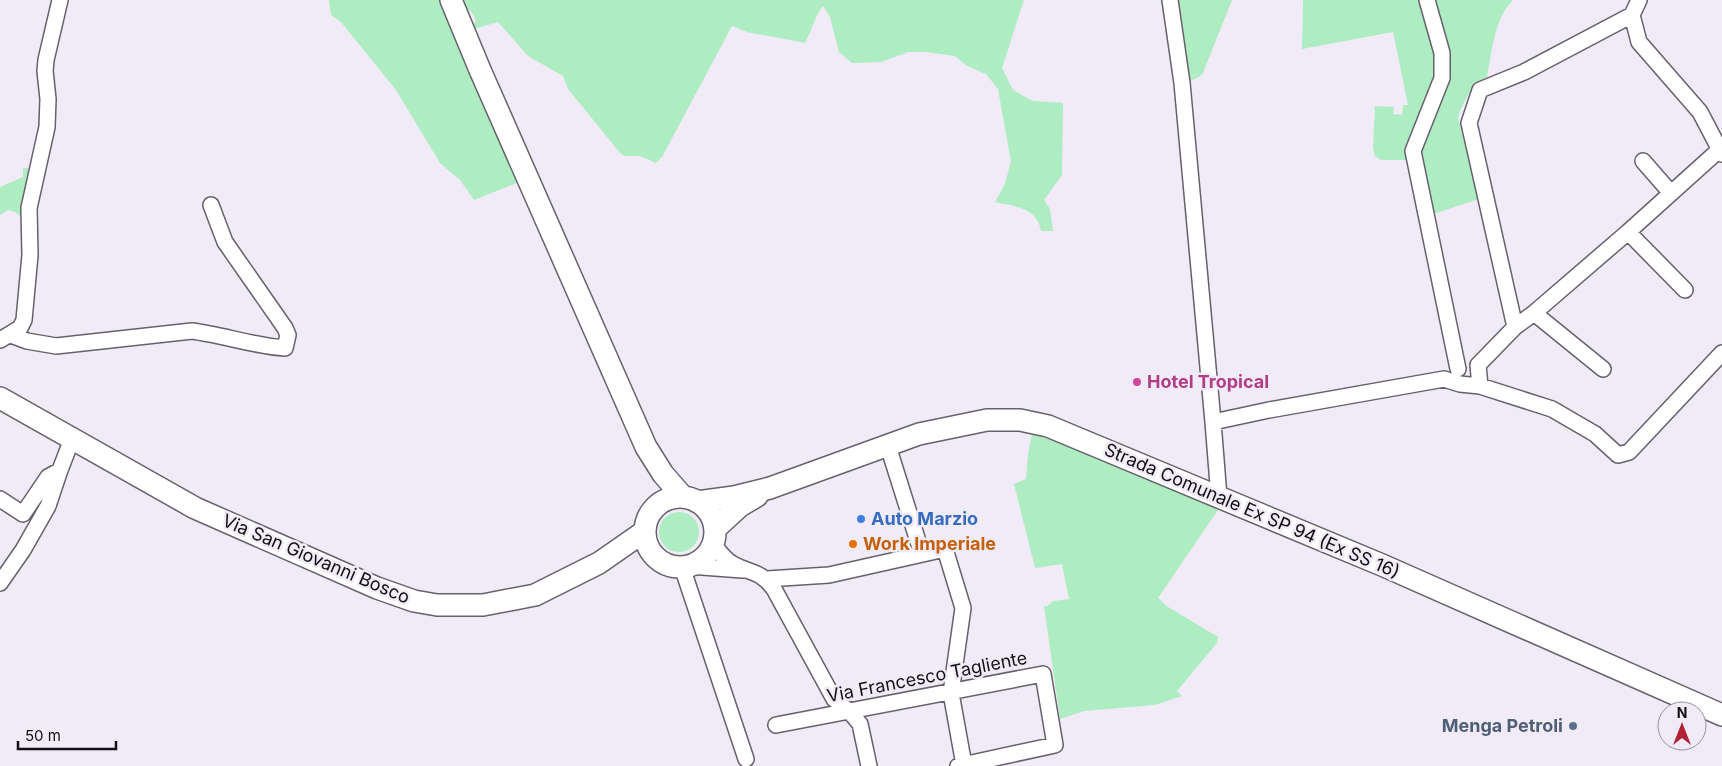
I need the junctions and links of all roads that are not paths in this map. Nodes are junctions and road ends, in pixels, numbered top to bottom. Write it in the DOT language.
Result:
graph roads {
  1 [pos="60,0"];
  2 [pos="451,0"];
  3 [pos="1170,0"];
  4 [pos="1427,0"];
  5 [pos="1639,0"];
  6 [pos="1632,15"];
  7 [pos="1720,152"];
  8 [pos="1643,161"];
  9 [pos="1670,192"];
  10 [pos="211,205"];
  11 [pos="1628,232"];
  12 [pos="1685,290"];
  13 [pos="1534,313"];
  14 [pos="1515,327"];
  15 [pos="5,337"];
  16 [pos="1722,353"];
  17 [pos="1478,365"];
  18 [pos="1458,369"];
  19 [pos="1603,369"];
  20 [pos="1444,379"];
  21 [pos="1480,386"];
  22 [pos="0,398"];
  23 [pos="1213,422"];
  24 [pos="72,439"];
  25 [pos="888,446"];
  26 [pos="646,447"];
  27 [pos="60,470"];
  28 [pos="770,488"];
  29 [pos="1219,497"];
  30 [pos="690,499"];
  31 [pos="0,500"];
  32 [pos="653,509"];
  33 [pos="645,531"];
  34 [pos="714,537"];
  35 [pos="922,554"];
  36 [pos="654,556"];
  37 [pos="599,563"];
  38 [pos="686,567"];
  39 [pos="751,571"];
  40 [pos="767,579"];
  41 [pos="0,583"];
  42 [pos="951,693"];
  43 [pos="850,712"];
  44 [pos="1722,715"];
  45 [pos="776,725"];
  46 [pos="746,759"];
  47 [pos="961,765"];
  48 [pos="869,766"];
  1 -- 15 [label="street"];
  2 -- 26 [label="main road"];
  3 -- 23 [label="street"];
  4 -- 18 [label="street"];
  5 -- 6 [label="street"];
  6 -- 7 [label="street"];
  6 -- 14 [label="street"];
  7 -- 9 [label="street"];
  8 -- 9 [label="street"];
  9 -- 11 [label="street"];
  10 -- 15 [label="street"];
  11 -- 12 [label="street"];
  11 -- 13 [label="street"];
  13 -- 14 [label="street"];
  13 -- 19 [label="street"];
  14 -- 17 [label="street"];
  16 -- 21 [label="street"];
  17 -- 18 [label="street"];
  17 -- 21 [label="street"];
  18 -- 20 [label="street"];
  20 -- 21 [label="street"];
  20 -- 23 [label="street"];
  22 -- 24 [label="main road, Via San Giovanni Bosco"];
  23 -- 29 [label="street"];
  24 -- 27 [label="street"];
  24 -- 37 [label="main road, Via San Giovanni Bosco"];
  25 -- 28 [label="main road, Strada Comunale Ex SP 94 (Ex SS 16)"];
  25 -- 29 [label="main road, Strada Comunale Ex SP 94 (Ex SS 16)"];
  25 -- 35 [label="street"];
  26 -- 30 [label="main road"];
  26 -- 32 [label="main road"];
  27 -- 31 [label="street"];
  27 -- 41 [label="street"];
  28 -- 30 [label="main road, Strada Comunale Ex SP 94 (Ex SS 16)"];
  28 -- 34 [label="main road, Strada Comunale Ex SP 94 (Ex SS 16)"];
  29 -- 44 [label="main road, Strada Comunale Ex SP 94 (Ex SS 16)"];
  30 -- 32 [label="main road"];
  30 -- 34 [label="main road"];
  32 -- 33 [label="main road"];
  33 -- 36 [label="main road"];
  33 -- 37 [label="main road, Via San Giovanni Bosco"];
  34 -- 38 [label="main road"];
  34 -- 39 [label="street"];
  35 -- 40 [label="street"];
  35 -- 42 [label="street"];
  36 -- 37 [label="main road"];
  36 -- 38 [label="main road"];
  38 -- 39 [label="street"];
  38 -- 46 [label="street"];
  39 -- 40 [label="street"];
  40 -- 43 [label="street"];
  42 -- 43 [label="street, Via Francesco Tagliente"];
  42 -- 47 [label="street"];
  42 -- 47 [label="street, Via Francesco Tagliente"];
  43 -- 45 [label="street, Via Francesco Tagliente"];
  43 -- 48 [label="street"];
}
